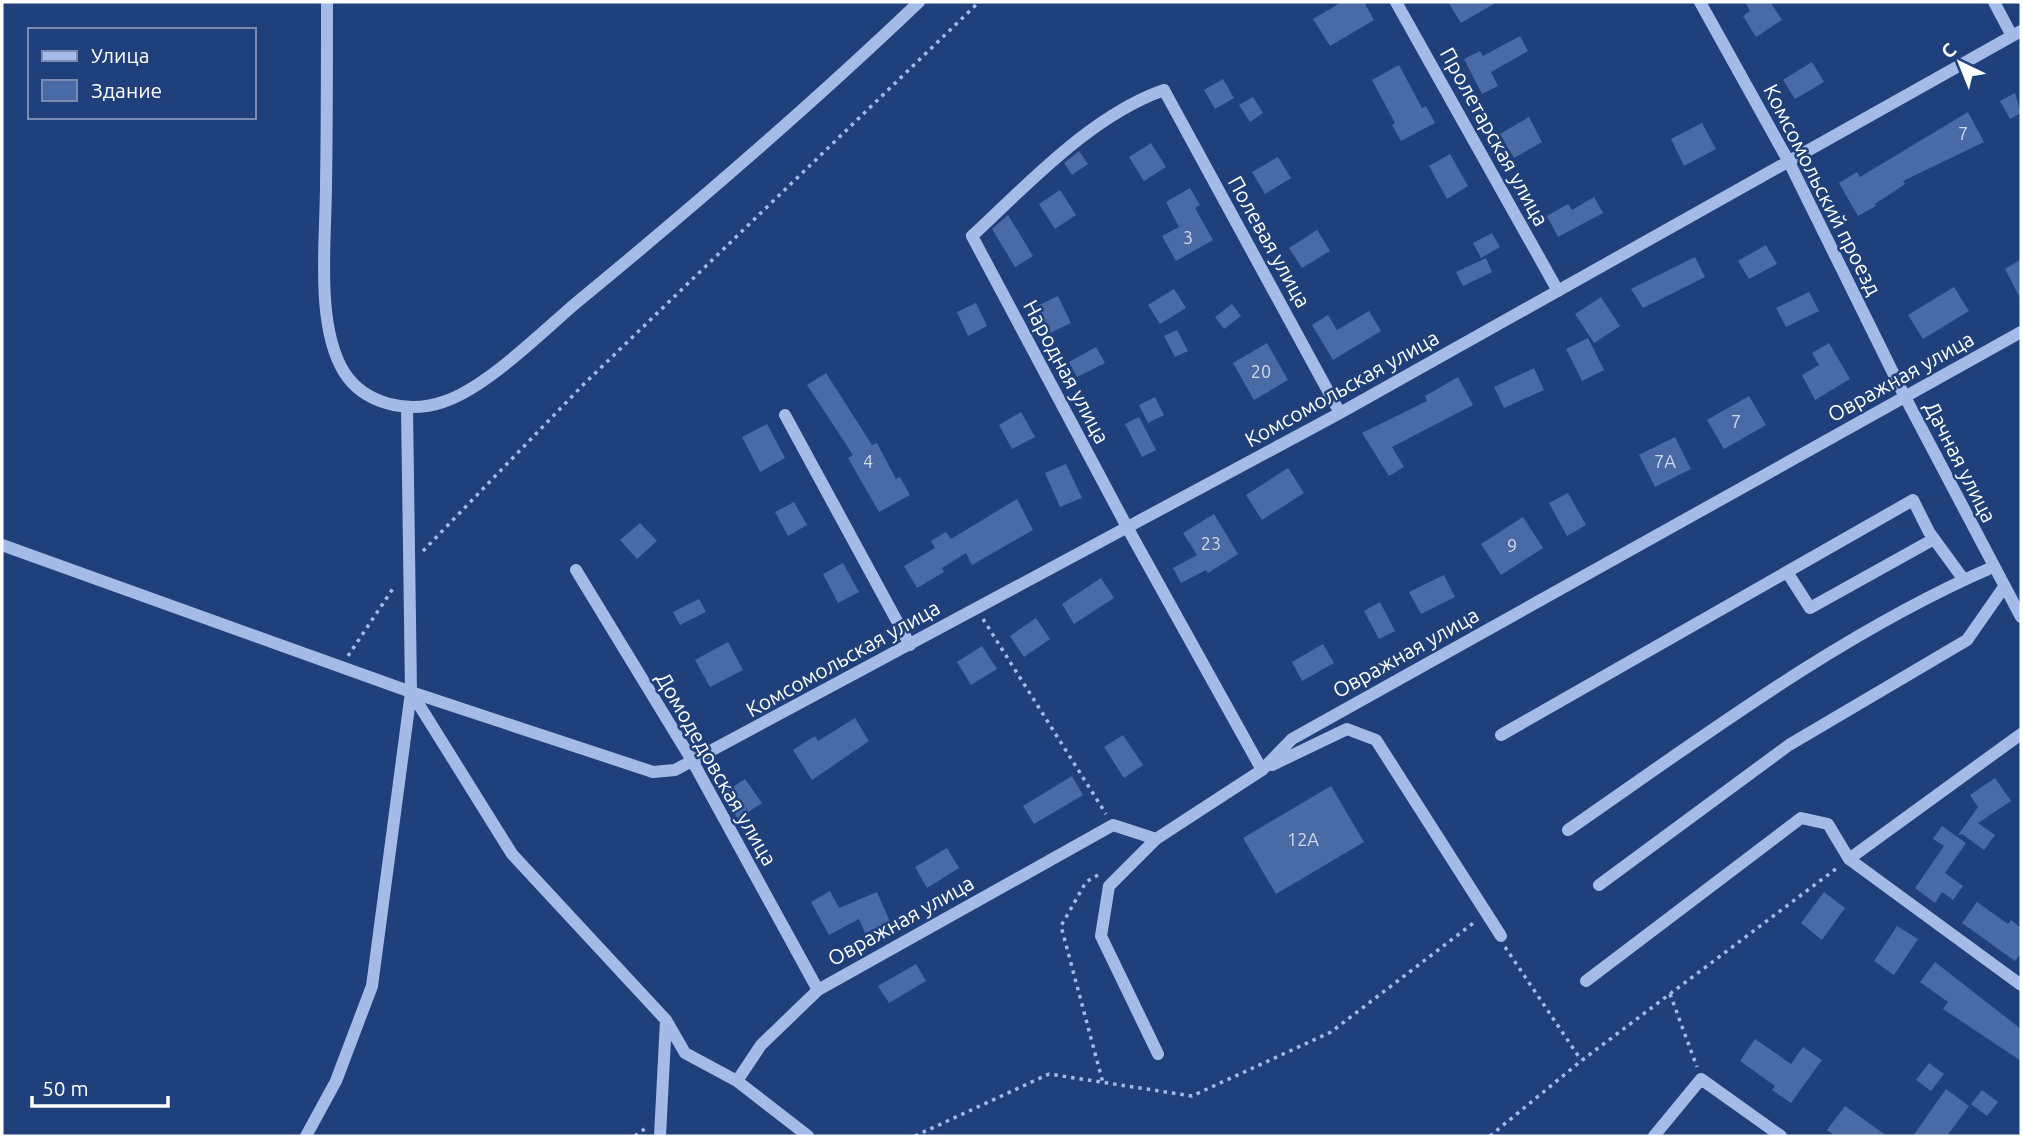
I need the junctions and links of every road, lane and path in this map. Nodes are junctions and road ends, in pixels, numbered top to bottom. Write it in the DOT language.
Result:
graph roads {
  1 [pos="327,2"];
  2 [pos="919,2"];
  3 [pos="979,2"];
  4 [pos="1396,2"];
  5 [pos="1700,2"];
  6 [pos="1994,2"];
  7 [pos="2016,33"];
  8 [pos="1789,162"];
  9 [pos="972,236"];
  10 [pos="1558,291"];
  11 [pos="2021,332"];
  12 [pos="1905,397"];
  13 [pos="407,407"];
  14 [pos="1340,412"];
  15 [pos="785,415"];
  16 [pos="1127,527"];
  17 [pos="1934,539"];
  18 [pos="2,545"];
  19 [pos="411,563"];
  20 [pos="1993,567"];
  21 [pos="576,570"];
  22 [pos="1787,572"];
  23 [pos="1964,579"];
  24 [pos="395,586"];
  25 [pos="2004,587"];
  26 [pos="976,609"];
  27 [pos="2021,617"];
  28 [pos="909,645"];
  29 [pos="340,667"];
  30 [pos="411,692"];
  31 [pos="2021,734"];
  32 [pos="1501,735"];
  33 [pos="693,762"];
  34 [pos="1262,770"];
  35 [pos="1112,825"];
  36 [pos="1568,830"];
  37 [pos="1156,839"];
  38 [pos="1849,859"];
  39 [pos="1599,886"];
  40 [pos="1487,913"];
  41 [pos="1501,936"];
  42 [pos="1586,981"];
  43 [pos="2021,985"];
  44 [pos="818,990"];
  45 [pos="1670,994"];
  46 [pos="666,1020"];
  47 [pos="1158,1054"];
  48 [pos="1581,1061"];
  49 [pos="1701,1079"];
  50 [pos="737,1081"];
  51 [pos="306,1136"];
  52 [pos="660,1136"];
  53 [pos="808,1136"];
  54 [pos="915,1136"];
  55 [pos="1490,1136"];
  56 [pos="1654,1136"];
  57 [pos="1781,1136"];
  1 -- 13 [label="street"];
  2 -- 13 [label="street"];
  3 -- 19 [label="path"];
  4 -- 10 [label="street, Пролетарская улица"];
  5 -- 8 [label="street, Комсомольский проезд"];
  6 -- 7 [label="street"];
  7 -- 8 [label="street, Комсомольская улица"];
  8 -- 10 [label="street, Комсомольская улица"];
  8 -- 12 [label="street, Комсомольский проезд"];
  9 -- 14 [label="street, Полевая улица"];
  9 -- 16 [label="street, Народная улица"];
  10 -- 14 [label="street, Комсомольская улица"];
  11 -- 12 [label="street, Овражная улица"];
  12 -- 20 [label="street, Дачная улица"];
  12 -- 34 [label="street, Овражная улица"];
  13 -- 19 [label="street"];
  14 -- 16 [label="street, Комсомольская улица"];
  15 -- 28 [label="street"];
  16 -- 26 [label="street, Комсомольская улица"];
  16 -- 34 [label="street, Народная улица"];
  17 -- 22 [label="street"];
  17 -- 22 [label="street"];
  17 -- 23 [label="street"];
  18 -- 29 [label="street"];
  19 -- 30 [label="street"];
  20 -- 23 [label="street"];
  20 -- 25 [label="street, Дачная улица"];
  21 -- 33 [label="street, Домодедовская улица"];
  22 -- 32 [label="street"];
  23 -- 36 [label="street"];
  24 -- 29 [label="path"];
  25 -- 27 [label="street, Дачная улица"];
  25 -- 39 [label="street"];
  26 -- 28 [label="street, Комсомольская улица"];
  26 -- 35 [label="path"];
  28 -- 33 [label="street, Комсомольская улица"];
  29 -- 30 [label="street"];
  30 -- 33 [label="street, Комсомольская улица"];
  30 -- 46 [label="street"];
  30 -- 51 [label="street"];
  31 -- 38 [label="street"];
  33 -- 44 [label="street, Домодедовская улица"];
  34 -- 37 [label="street, Овражная улица"];
  34 -- 40 [label="street"];
  35 -- 37 [label="street"];
  35 -- 44 [label="street, Овражная улица"];
  37 -- 47 [label="street, Овражная улица"];
  38 -- 42 [label="street"];
  38 -- 43 [label="street"];
  38 -- 45 [label="path"];
  40 -- 41 [label="street"];
  40 -- 54 [label="path"];
  41 -- 48 [label="path"];
  44 -- 50 [label="street, Овражная улица"];
  45 -- 48 [label="path"];
  45 -- 49 [label="path"];
  46 -- 50 [label="street"];
  46 -- 52 [label="street"];
  48 -- 55 [label="path"];
  49 -- 56 [label="street"];
  49 -- 57 [label="street"];
  50 -- 53 [label="street"];
}
